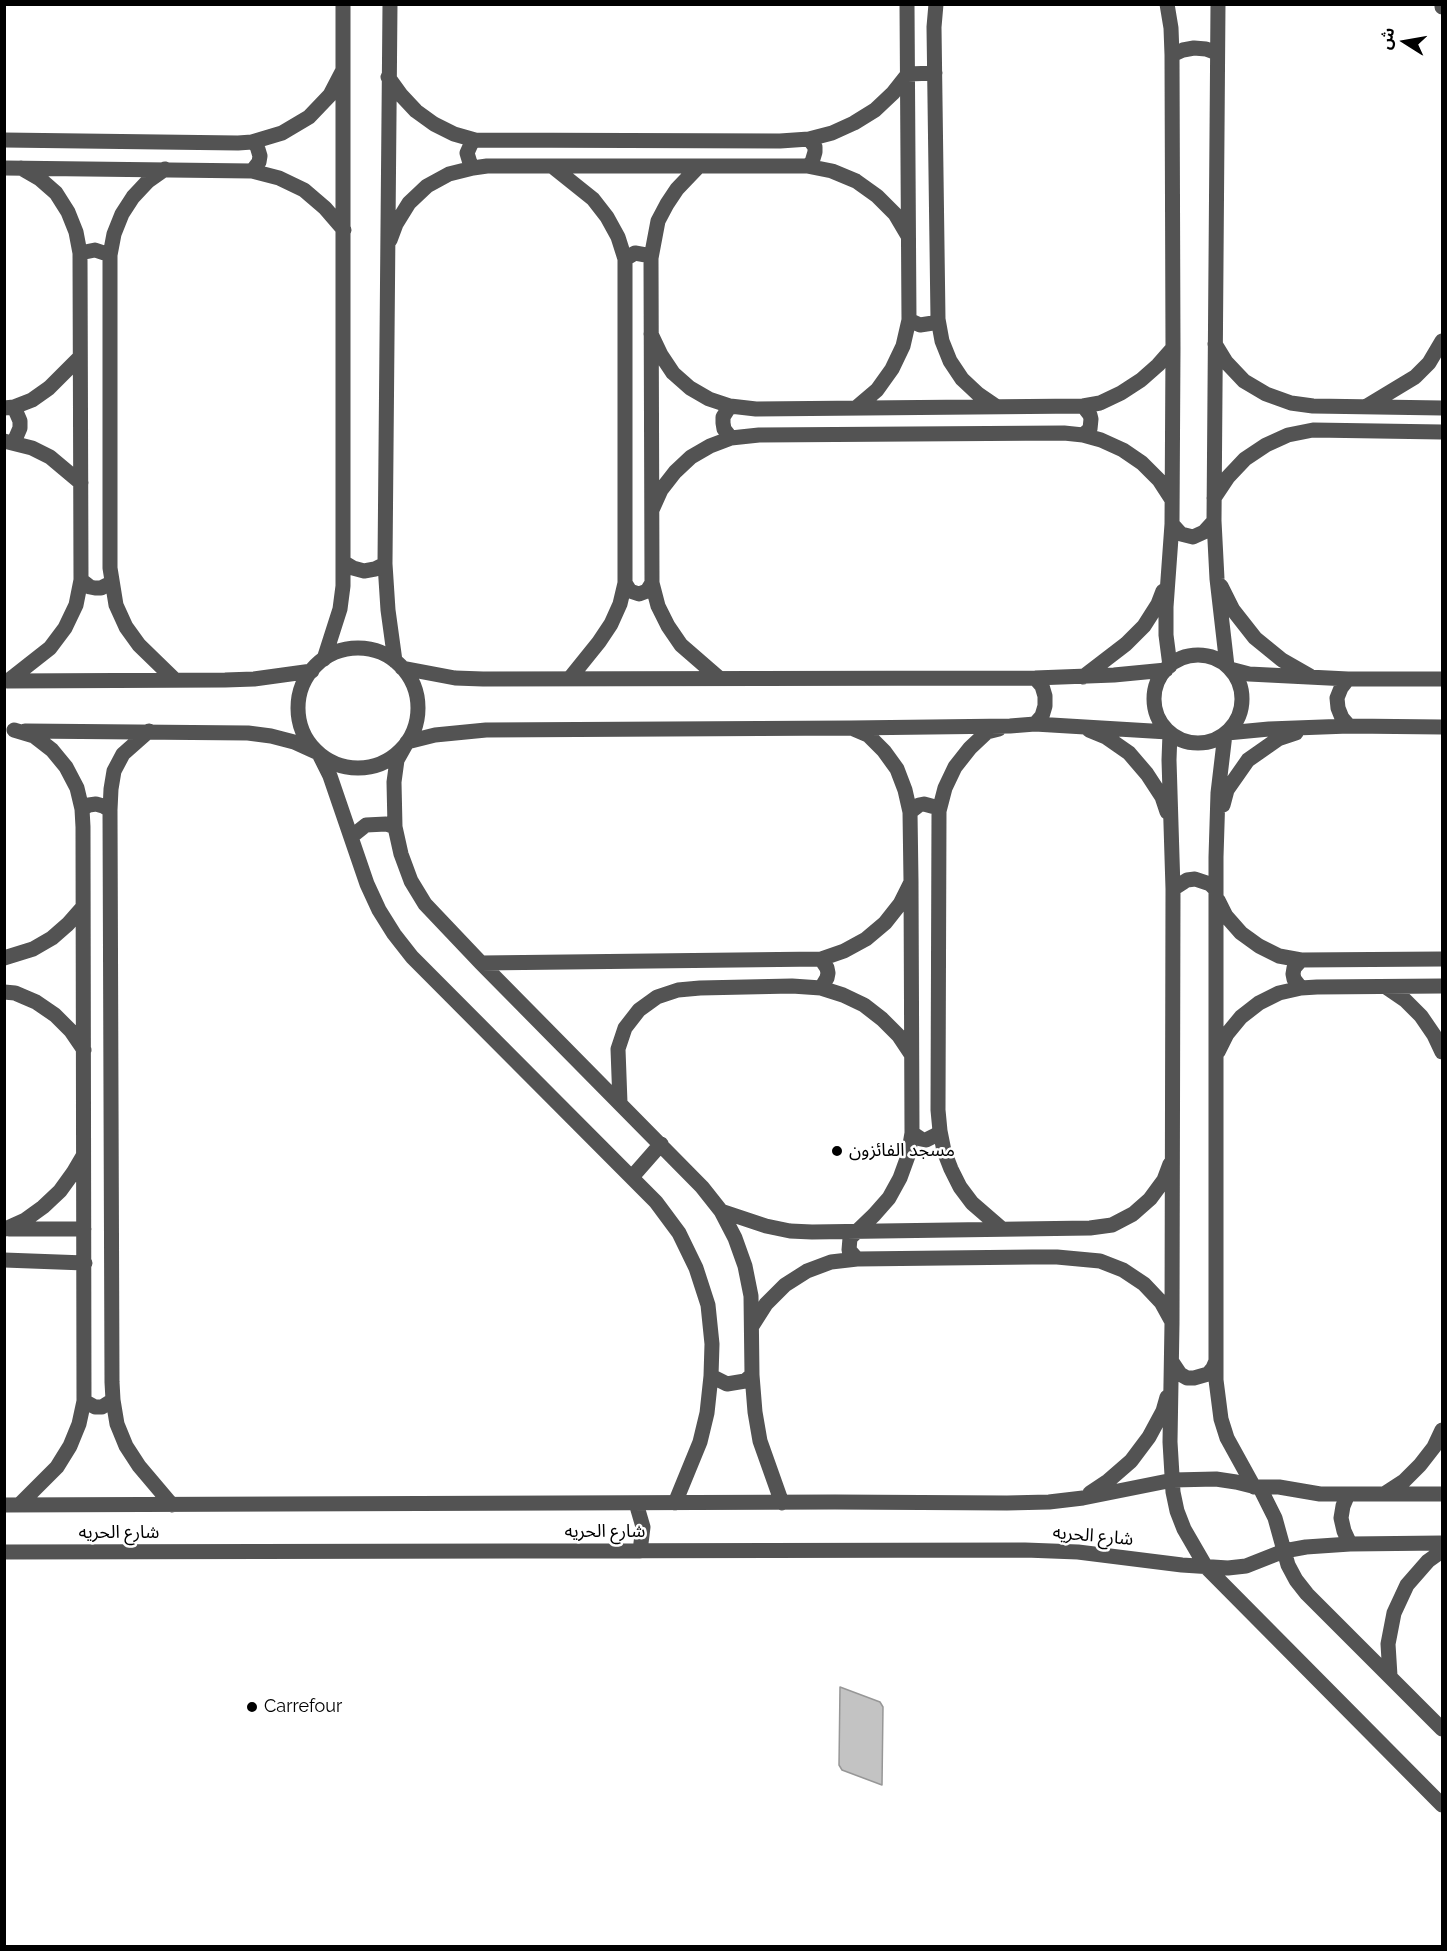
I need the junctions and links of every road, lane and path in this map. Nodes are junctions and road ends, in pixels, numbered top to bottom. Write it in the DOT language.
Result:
graph roads {
  1 [pos="343,4"];
  2 [pos="390,4"];
  3 [pos="907,4"];
  4 [pos="936,4"];
  5 [pos="1167,4"];
  6 [pos="1218,4"];
  7 [pos="1217,53"];
  8 [pos="1172,55"];
  9 [pos="344,67"];
  10 [pos="935,73"];
  11 [pos="908,74"];
  12 [pos="388,77"];
  13 [pos="809,139"];
  14 [pos="4,140"];
  15 [pos="475,140"];
  16 [pos="252,142"];
  17 [pos="807,166"];
  18 [pos="553,167"];
  19 [pos="698,167"];
  20 [pos="4,168"];
  21 [pos="21,168"];
  22 [pos="473,168"];
  23 [pos="165,169"];
  24 [pos="252,171"];
  25 [pos="344,230"];
  26 [pos="908,236"];
  27 [pos="387,248"];
  28 [pos="80,253"];
  29 [pos="110,255"];
  30 [pos="651,258"];
  31 [pos="625,259"];
  32 [pos="938,319"];
  33 [pos="909,320"];
  34 [pos="651,334"];
  35 [pos="1443,340"];
  36 [pos="1215,344"];
  37 [pos="1173,348"];
  38 [pos="80,357"];
  39 [pos="730,406"];
  40 [pos="1083,406"];
  41 [pos="1313,406"];
  42 [pos="9,407"];
  43 [pos="857,407"];
  44 [pos="997,407"];
  45 [pos="1365,408"];
  46 [pos="1443,408"];
  47 [pos="1313,430"];
  48 [pos="1443,432"];
  49 [pos="1083,435"];
  50 [pos="731,438"];
  51 [pos="9,442"];
  52 [pos="81,483"];
  53 [pos="1214,498"];
  54 [pos="1172,500"];
  55 [pos="652,510"];
  56 [pos="1214,521"];
  57 [pos="1172,524"];
  58 [pos="343,562"];
  59 [pos="385,564"];
  60 [pos="1217,579"];
  61 [pos="81,580"];
  62 [pos="1168,580"];
  63 [pos="111,583"];
  64 [pos="626,583"];
  65 [pos="652,583"];
  66 [pos="324,659"];
  67 [pos="398,664"];
  68 [pos="1168,668"];
  69 [pos="1229,668"];
  70 [pos="312,670"];
  71 [pos="1083,677"];
  72 [pos="1313,677"];
  73 [pos="570,678"];
  74 [pos="719,678"];
  75 [pos="1035,678"];
  76 [pos="1348,679"];
  77 [pos="1443,679"];
  78 [pos="175,680"];
  79 [pos="6,681"];
  80 [pos="1035,724"];
  81 [pos="1010,726"];
  82 [pos="1349,726"];
  83 [pos="1081,727"];
  84 [pos="1443,727"];
  85 [pos="851,728"];
  86 [pos="1313,728"];
  87 [pos="9,730"];
  88 [pos="149,731"];
  89 [pos="1169,732"];
  90 [pos="1226,734"];
  91 [pos="407,743"];
  92 [pos="319,753"];
  93 [pos="82,809"];
  94 [pos="110,810"];
  95 [pos="939,811"];
  96 [pos="910,812"];
  97 [pos="1171,823"];
  98 [pos="1217,825"];
  99 [pos="395,827"];
  100 [pos="351,837"];
  101 [pos="911,881"];
  102 [pos="1173,889"];
  103 [pos="1216,893"];
  104 [pos="83,907"];
  105 [pos="4,958"];
  106 [pos="821,959"];
  107 [pos="1443,959"];
  108 [pos="1301,960"];
  109 [pos="481,963"];
  110 [pos="1443,986"];
  111 [pos="1386,987"];
  112 [pos="821,988"];
  113 [pos="1300,988"];
  114 [pos="4,992"];
  115 [pos="84,1050"];
  116 [pos="1443,1052"];
  117 [pos="1216,1054"];
  118 [pos="911,1055"];
  119 [pos="620,1103"];
  120 [pos="940,1131"];
  121 [pos="912,1133"];
  122 [pos="661,1144"];
  123 [pos="84,1154"];
  124 [pos="1173,1159"];
  125 [pos="632,1177"];
  126 [pos="721,1211"];
  127 [pos="5,1229"];
  128 [pos="84,1229"];
  129 [pos="1002,1229"];
  130 [pos="1033,1229"];
  131 [pos="856,1231"];
  132 [pos="1032,1257"];
  133 [pos="857,1259"];
  134 [pos="4,1260"];
  135 [pos="84,1263"];
  136 [pos="1172,1323"];
  137 [pos="752,1326"];
  138 [pos="1216,1361"];
  139 [pos="1172,1362"];
  140 [pos="752,1375"];
  141 [pos="711,1376"];
  142 [pos="1171,1382"];
  143 [pos="113,1400"];
  144 [pos="84,1401"];
  145 [pos="1443,1430"];
  146 [pos="1173,1480"];
  147 [pos="1254,1486"];
  148 [pos="1348,1494"];
  149 [pos="1384,1494"];
  150 [pos="1443,1494"];
  151 [pos="1083,1497"];
  152 [pos="636,1503"];
  153 [pos="675,1503"];
  154 [pos="783,1503"];
  155 [pos="12,1505"];
  156 [pos="172,1505"];
  157 [pos="1443,1543"];
  158 [pos="1350,1544"];
  159 [pos="640,1551"];
  160 [pos="1284,1551"];
  161 [pos="1443,1551"];
  162 [pos="4,1552"];
  163 [pos="1206,1567"];
  164 [pos="1390,1676"];
  165 [pos="1443,1729"];
  166 [pos="1443,1805"];
  1 -- 9 [label="street"];
  2 -- 12 [label="street"];
  3 -- 11 [label="street"];
  4 -- 10 [label="street"];
  5 -- 8 [label="street"];
  6 -- 7 [label="street"];
  7 -- 8 [label="street"];
  7 -- 36 [label="street"];
  8 -- 37 [label="street"];
  9 -- 16 [label="street"];
  9 -- 25 [label="street"];
  10 -- 11 [label="street"];
  10 -- 32 [label="street"];
  11 -- 13 [label="street"];
  11 -- 26 [label="street"];
  12 -- 15 [label="street"];
  12 -- 27 [label="street"];
  13 -- 15 [label="street"];
  13 -- 17 [label="street"];
  14 -- 16 [label="street"];
  15 -- 22 [label="street"];
  16 -- 24 [label="street"];
  17 -- 19 [label="street"];
  17 -- 26 [label="street"];
  18 -- 19 [label="street"];
  18 -- 22 [label="street"];
  18 -- 31 [label="street"];
  19 -- 30 [label="street"];
  20 -- 21 [label="street"];
  21 -- 23 [label="street"];
  21 -- 28 [label="street"];
  22 -- 27 [label="street"];
  23 -- 24 [label="street"];
  23 -- 29 [label="street"];
  24 -- 25 [label="street"];
  25 -- 58 [label="street"];
  26 -- 33 [label="street"];
  27 -- 59 [label="street"];
  28 -- 29 [label="street"];
  28 -- 38 [label="street"];
  29 -- 63 [label="street"];
  30 -- 31 [label="street"];
  30 -- 34 [label="street"];
  31 -- 64 [label="street"];
  32 -- 33 [label="street"];
  32 -- 44 [label="street"];
  33 -- 43 [label="street"];
  34 -- 39 [label="street"];
  34 -- 55 [label="street"];
  35 -- 45 [label="street"];
  36 -- 41 [label="street"];
  36 -- 53 [label="street"];
  37 -- 40 [label="street"];
  37 -- 54 [label="street"];
  38 -- 42 [label="street"];
  38 -- 52 [label="street"];
  39 -- 43 [label="street"];
  39 -- 50 [label="street"];
  40 -- 44 [label="street"];
  40 -- 49 [label="street"];
  41 -- 45 [label="street"];
  41 -- 47 [label="street"];
  42 -- 51 [label="street"];
  43 -- 44 [label="street"];
  45 -- 46 [label="street"];
  47 -- 48 [label="street"];
  47 -- 53 [label="street"];
  49 -- 50 [label="street"];
  49 -- 54 [label="street"];
  50 -- 55 [label="street"];
  51 -- 52 [label="street"];
  52 -- 61 [label="street"];
  53 -- 56 [label="street"];
  54 -- 57 [label="street"];
  55 -- 65 [label="street"];
  56 -- 57 [label="street"];
  56 -- 60 [label="street"];
  57 -- 62 [label="street"];
  58 -- 59 [label="street"];
  58 -- 66 [label="street"];
  59 -- 67 [label="street"];
  60 -- 69 [label="street"];
  60 -- 72 [label="street"];
  61 -- 63 [label="street"];
  61 -- 79 [label="street"];
  62 -- 68 [label="street"];
  62 -- 71 [label="street"];
  63 -- 78 [label="street"];
  64 -- 65 [label="street"];
  64 -- 73 [label="street"];
  65 -- 74 [label="street"];
  66 -- 67 [label="street"];
  66 -- 70 [label="street"];
  67 -- 73 [label="street"];
  67 -- 91 [label="street"];
  68 -- 69 [label="street"];
  68 -- 71 [label="street"];
  68 -- 89 [label="street"];
  69 -- 72 [label="street"];
  69 -- 90 [label="street"];
  70 -- 78 [label="street"];
  70 -- 92 [label="street"];
  71 -- 75 [label="street"];
  72 -- 76 [label="street"];
  73 -- 74 [label="street"];
  74 -- 75 [label="street"];
  75 -- 80 [label="street"];
  76 -- 77 [label="street"];
  76 -- 82 [label="street"];
  78 -- 79 [label="street"];
  80 -- 81 [label="street"];
  80 -- 83 [label="street"];
  81 -- 85 [label="street"];
  81 -- 95 [label="street"];
  82 -- 84 [label="street"];
  82 -- 86 [label="street"];
  83 -- 89 [label="street"];
  83 -- 97 [label="street"];
  85 -- 91 [label="street"];
  85 -- 96 [label="street"];
  86 -- 90 [label="street"];
  86 -- 98 [label="street"];
  87 -- 88 [label="street"];
  87 -- 93 [label="street"];
  88 -- 92 [label="street"];
  88 -- 94 [label="street"];
  89 -- 90 [label="street"];
  89 -- 97 [label="street"];
  90 -- 98 [label="street"];
  91 -- 92 [label="street"];
  91 -- 99 [label="street"];
  92 -- 100 [label="street"];
  93 -- 94 [label="street"];
  93 -- 104 [label="street"];
  94 -- 143 [label="street"];
  95 -- 96 [label="street"];
  95 -- 120 [label="street"];
  96 -- 101 [label="street"];
  97 -- 102 [label="street"];
  98 -- 103 [label="street"];
  99 -- 100 [label="street"];
  99 -- 109 [label="street"];
  100 -- 125 [label="street"];
  101 -- 106 [label="street"];
  101 -- 118 [label="street"];
  102 -- 103 [label="street"];
  102 -- 124 [label="street"];
  103 -- 108 [label="street"];
  103 -- 117 [label="street"];
  104 -- 105 [label="street"];
  104 -- 115 [label="street"];
  106 -- 109 [label="street"];
  106 -- 112 [label="street"];
  107 -- 108 [label="street"];
  108 -- 113 [label="street"];
  109 -- 119 [label="street"];
  110 -- 111 [label="street"];
  111 -- 113 [label="street"];
  111 -- 116 [label="street"];
  112 -- 118 [label="street"];
  112 -- 119 [label="street"];
  113 -- 117 [label="street"];
  114 -- 115 [label="street"];
  115 -- 123 [label="street"];
  117 -- 138 [label="street"];
  118 -- 121 [label="street"];
  119 -- 122 [label="street"];
  120 -- 121 [label="street"];
  120 -- 129 [label="street"];
  121 -- 131 [label="street"];
  122 -- 125 [label="street"];
  122 -- 126 [label="street"];
  123 -- 127 [label="street"];
  123 -- 128 [label="street"];
  124 -- 130 [label="street"];
  124 -- 136 [label="street"];
  125 -- 141 [label="street"];
  126 -- 131 [label="street"];
  126 -- 137 [label="street"];
  127 -- 128 [label="street"];
  128 -- 135 [label="street"];
  129 -- 130 [label="street"];
  129 -- 131 [label="street"];
  130 -- 132 [label="street"];
  131 -- 133 [label="street"];
  132 -- 133 [label="street"];
  132 -- 136 [label="street"];
  133 -- 137 [label="street"];
  134 -- 135 [label="street"];
  135 -- 144 [label="street"];
  136 -- 139 [label="street"];
  137 -- 140 [label="street"];
  138 -- 139 [label="street"];
  138 -- 147 [label="street"];
  139 -- 142 [label="street"];
  140 -- 141 [label="street"];
  140 -- 154 [label="street"];
  141 -- 153 [label="street"];
  142 -- 146 [label="street"];
  142 -- 151 [label="street"];
  143 -- 144 [label="street"];
  143 -- 156 [label="street"];
  144 -- 155 [label="street"];
  145 -- 149 [label="street"];
  146 -- 147 [label="street, شارع الحريه"];
  146 -- 151 [label="street, شارع الحريه"];
  146 -- 163 [label="street"];
  147 -- 148 [label="street, شارع الحريه"];
  147 -- 160 [label="street"];
  148 -- 149 [label="street, شارع الحريه"];
  148 -- 158 [label="street"];
  149 -- 150 [label="street, شارع الحريه"];
  151 -- 154 [label="street, شارع الحريه"];
  152 -- 153 [label="street, شارع الحريه"];
  152 -- 156 [label="street, شارع الحريه"];
  152 -- 159 [label="street"];
  153 -- 154 [label="street, شارع الحريه"];
  155 -- 156 [label="street, شارع الحريه"];
  157 -- 158 [label="street, شارع الحريه"];
  158 -- 160 [label="street, شارع الحريه"];
  159 -- 162 [label="street, شارع الحريه"];
  159 -- 163 [label="street, شارع الحريه"];
  160 -- 163 [label="street, شارع الحريه"];
  160 -- 164 [label="street"];
  161 -- 164 [label="street"];
  163 -- 166 [label="street"];
  164 -- 165 [label="street"];
}
